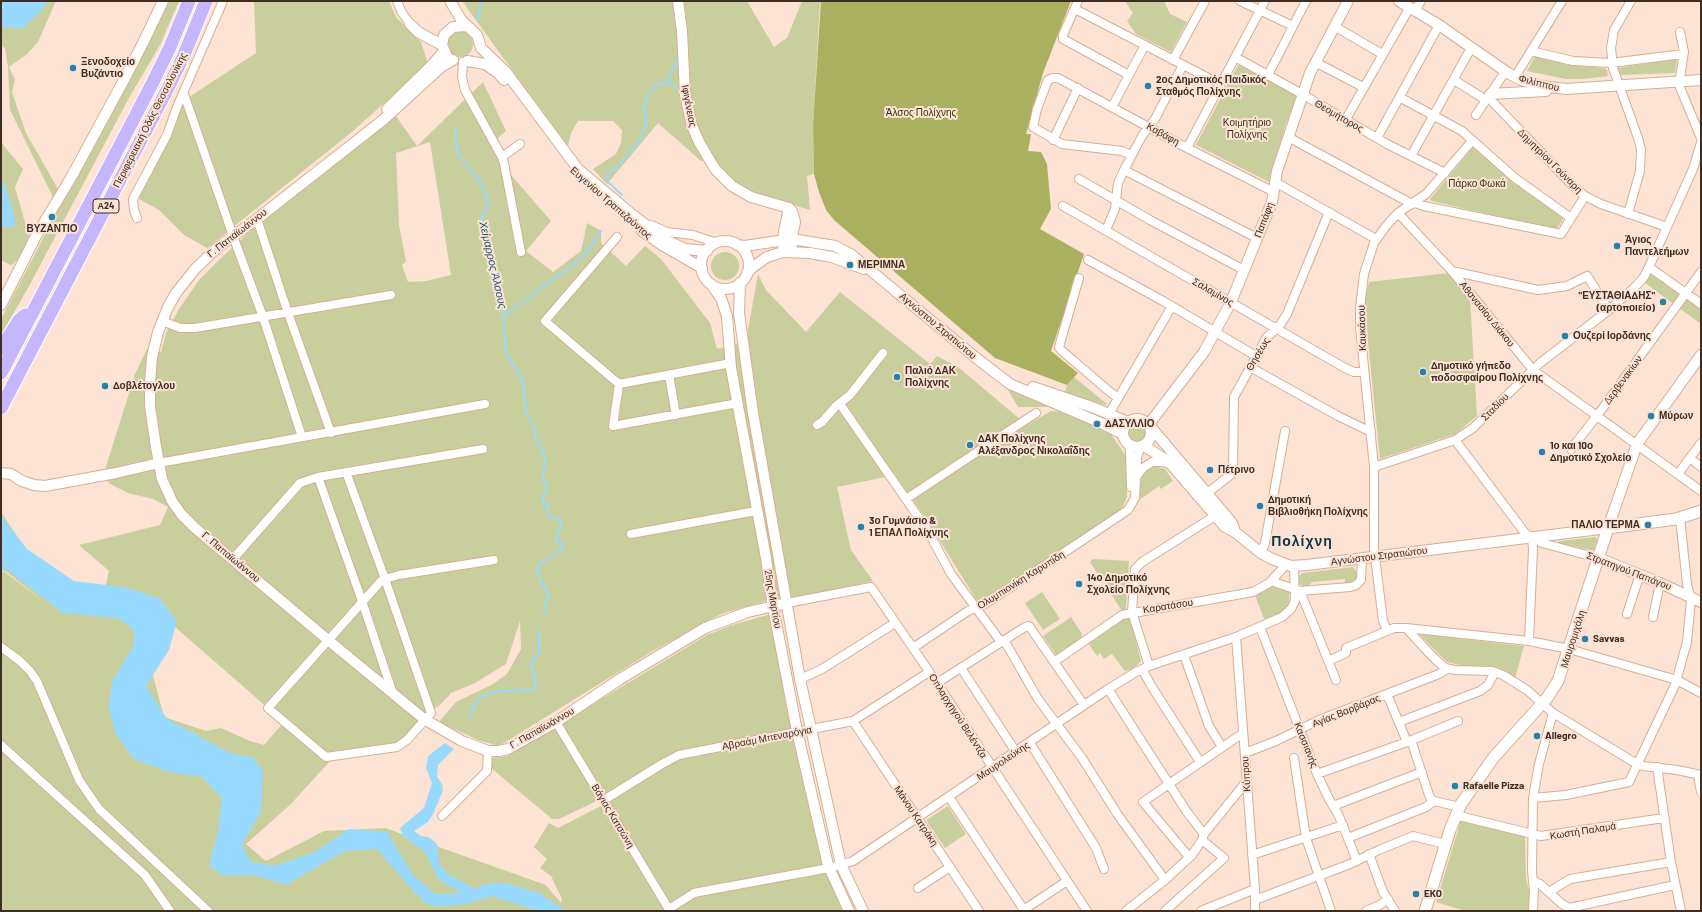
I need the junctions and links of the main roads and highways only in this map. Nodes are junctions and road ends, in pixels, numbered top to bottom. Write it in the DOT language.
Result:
graph roads {
  1 [pos="189,1"];
  2 [pos="206,1"];
  3 [pos="37,304"];
  4 [pos="1,349"];
  5 [pos="1,373"];
  6 [pos="1,408"];
  7 [pos="1701,511"];
  8 [pos="1608,528"];
  9 [pos="1427,911"];
  1 -- 3 [label="highway, Περιφερειακή Οδός Θεσσαλονίκης / Α24"];
  2 -- 6 [label="highway, Περιφερειακή Οδός Θεσσαλονίκης / Α24"];
  3 -- 4 [label="highway"];
  3 -- 5 [label="highway, Περιφερειακή Οδός Θεσσαλονίκης / Α24"];
  7 -- 8 [label="main road, Αγνώστου Στρατιώτου"];
  8 -- 9 [label="main road, Μαυρομιχάλη"];
}
